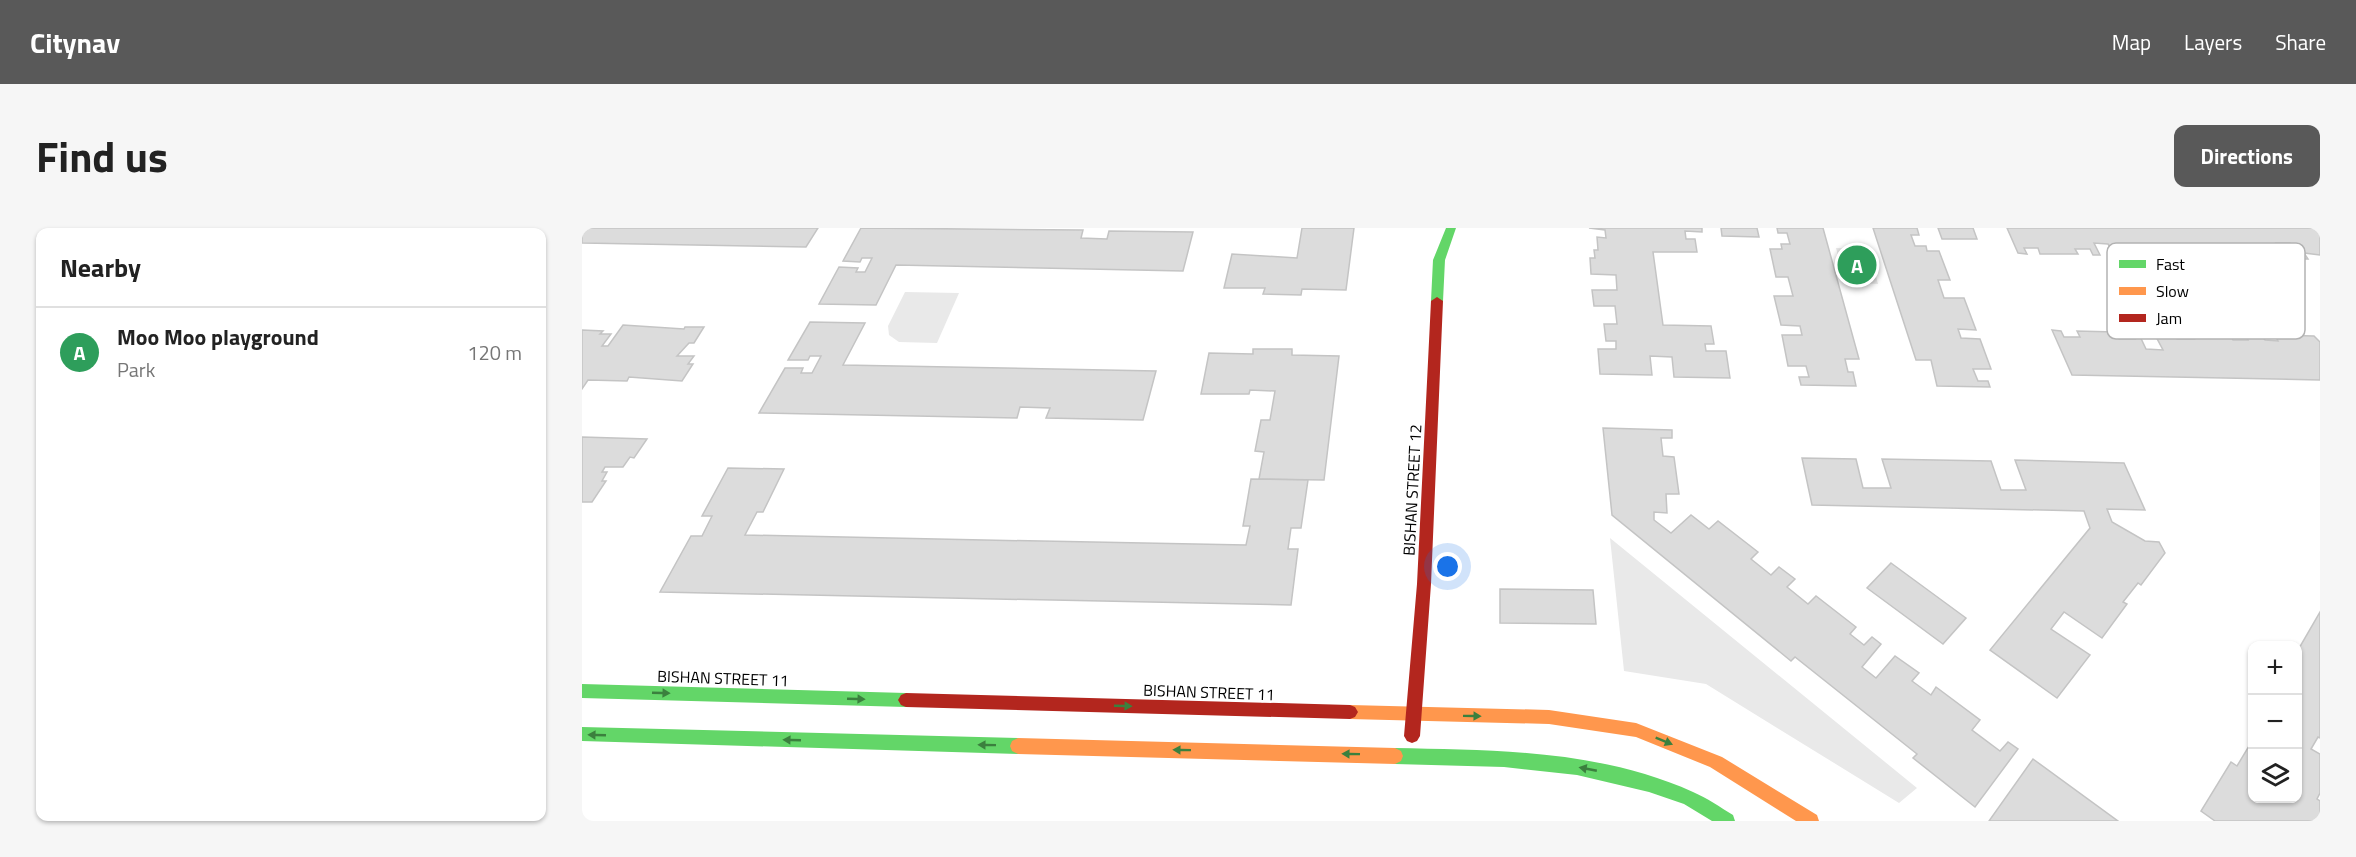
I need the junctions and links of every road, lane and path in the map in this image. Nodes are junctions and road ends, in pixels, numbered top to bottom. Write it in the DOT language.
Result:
graph roads {
  1 [pos="1451,228"];
  2 [pos="582,691"];
  3 [pos="1414,715"];
  4 [pos="582,734"];
  5 [pos="1410,756"];
  6 [pos="1727,821"];
  7 [pos="1811,821"];
  1 -- 3 [label="street, BISHAN STREET 12"];
  2 -- 3 [label="street, BISHAN STREET 11, one-way"];
  3 -- 5 [label="street, BISHAN STREET 12"];
  3 -- 7 [label="street, BISHAN STREET 11, one-way"];
  5 -- 4 [label="street, one-way"];
  6 -- 5 [label="street, one-way"];
}
